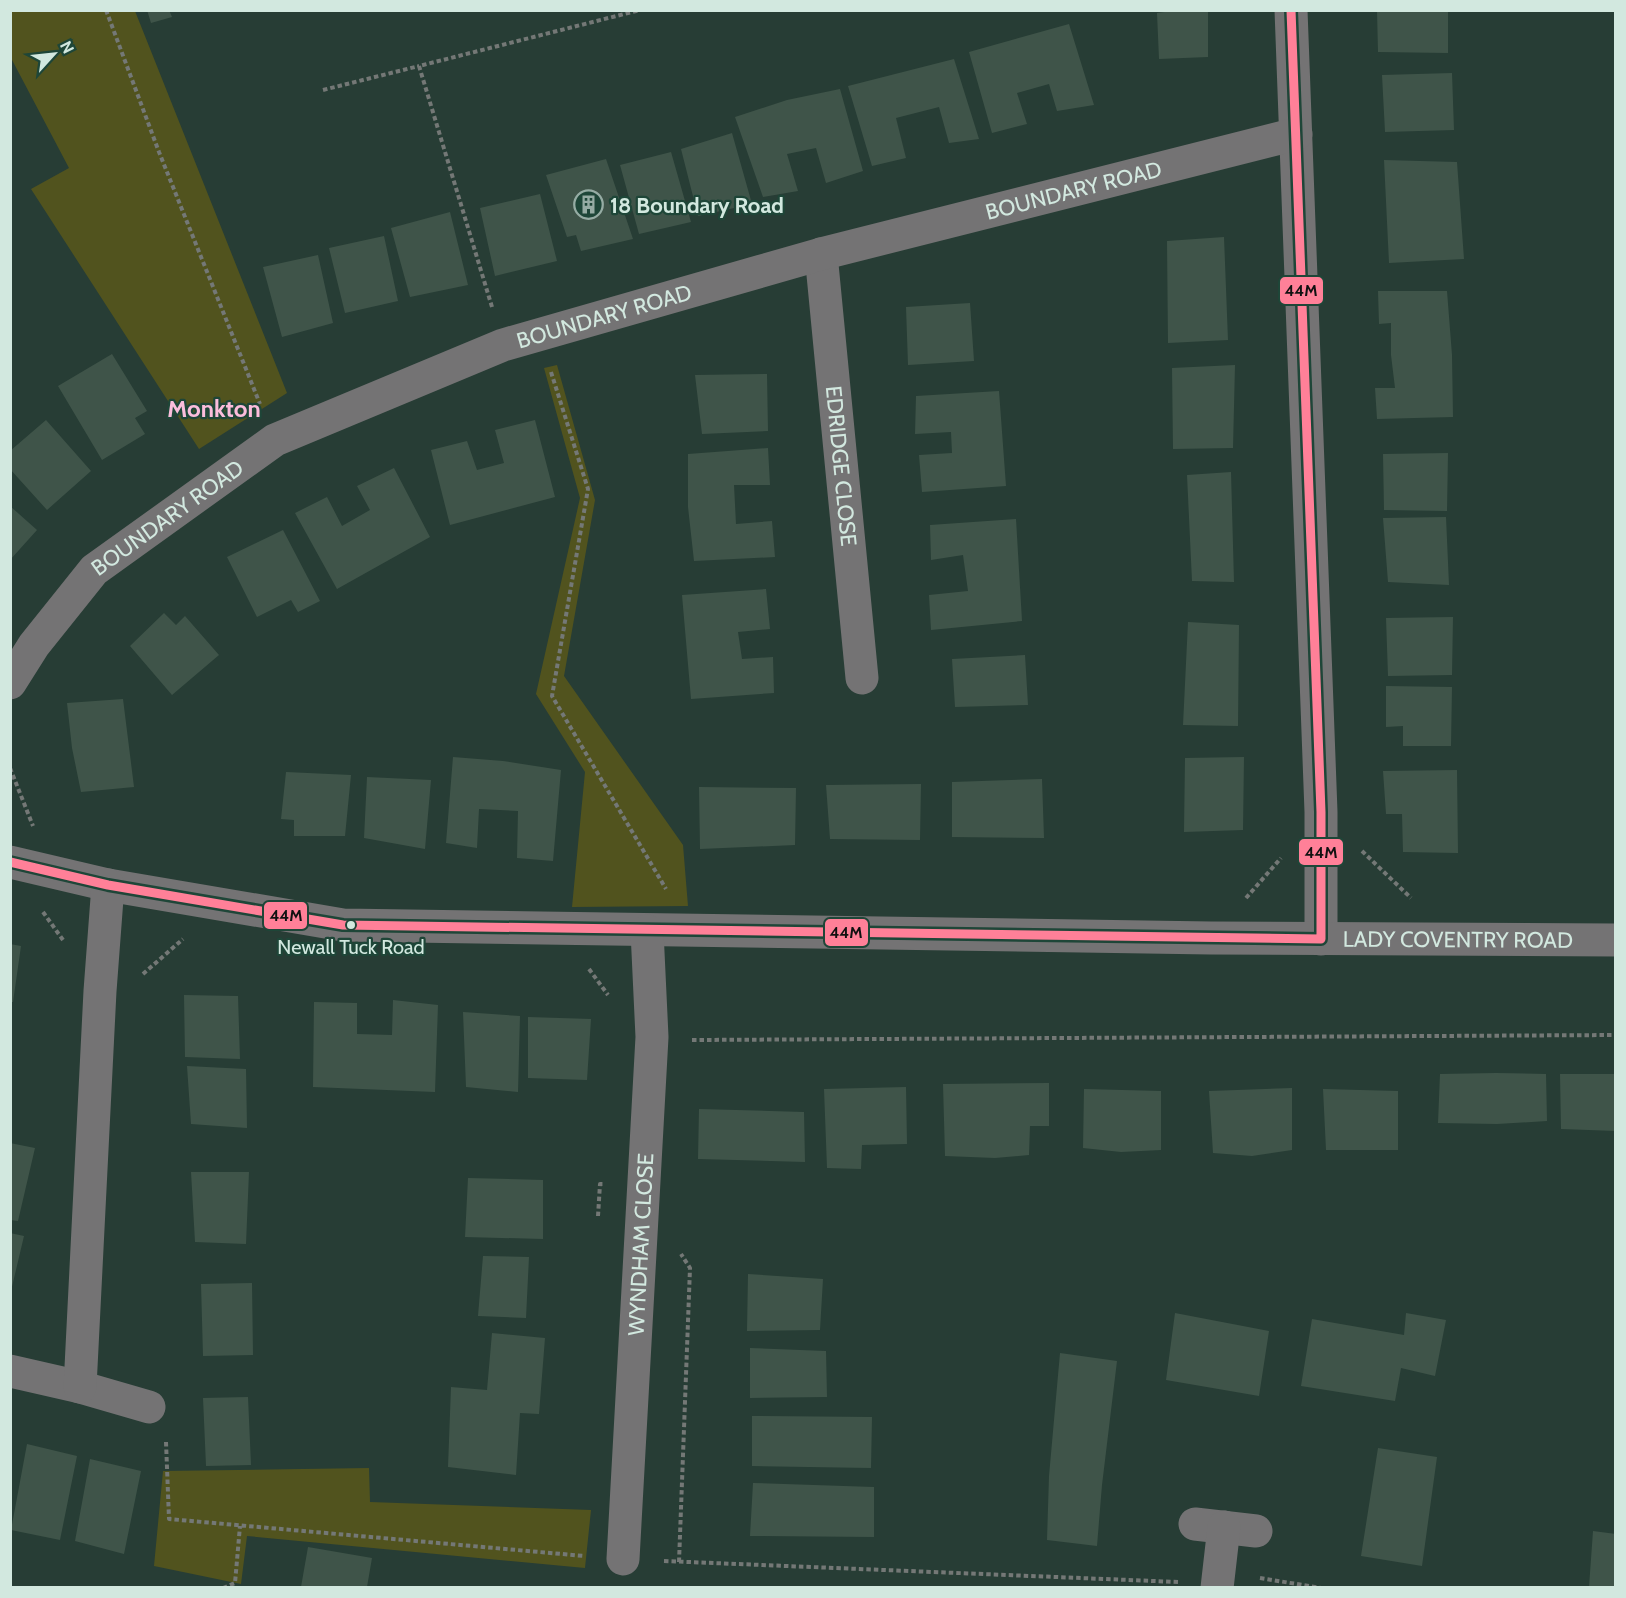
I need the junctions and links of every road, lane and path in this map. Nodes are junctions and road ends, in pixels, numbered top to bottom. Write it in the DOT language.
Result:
graph roads {
  1 [pos="106,10"];
  2 [pos="640,10"];
  3 [pos="1291,10"];
  4 [pos="419,66"];
  5 [pos="323,90"];
  6 [pos="1296,134"];
  7 [pos="821,254"];
  8 [pos="539,335"];
  9 [pos="503,345"];
  10 [pos="275,440"];
  11 [pos="862,678"];
  12 [pos="10,683"];
  13 [pos="10,768"];
  14 [pos="1321,812"];
  15 [pos="10,862"];
  16 [pos="51,872"];
  17 [pos="108,885"];
  18 [pos="222,905"];
  19 [pos="561,929"];
  20 [pos="647,931"];
  21 [pos="691,931"];
  22 [pos="1211,938"];
  23 [pos="1452,938"];
  24 [pos="1321,939"];
  25 [pos="1616,940"];
  26 [pos="100,991"];
  27 [pos="1616,1035"];
  28 [pos="652,1037"];
  29 [pos="678,1249"];
  30 [pos="10,1371"];
  31 [pos="80,1387"];
  32 [pos="149,1407"];
  33 [pos="240,1526"];
  34 [pos="1256,1531"];
  35 [pos="623,1559"];
  36 [pos="679,1562"];
  37 [pos="1217,1582"];
  38 [pos="234,1585"];
  39 [pos="223,1587"];
  40 [pos="1321,1587"];
  1 -- 10 [label="path"];
  2 -- 4 [label="path"];
  3 -- 6 [label="street"];
  4 -- 5 [label="path"];
  4 -- 9 [label="path"];
  6 -- 7 [label="street, BOUNDARY ROAD"];
  6 -- 14 [label="street"];
  7 -- 8 [label="street, BOUNDARY ROAD"];
  7 -- 11 [label="street, EDRIDGE CLOSE"];
  8 -- 9 [label="street, BOUNDARY ROAD"];
  8 -- 21 [label="path"];
  9 -- 10 [label="street, BOUNDARY ROAD"];
  10 -- 12 [label="street, BOUNDARY ROAD"];
  13 -- 16 [label="path"];
  14 -- 22 [label="path"];
  14 -- 23 [label="path"];
  14 -- 24 [label="street"];
  15 -- 16 [label="street, LADY COVENTRY ROAD"];
  16 -- 17 [label="street, LADY COVENTRY ROAD"];
  17 -- 18 [label="street, LADY COVENTRY ROAD"];
  17 -- 26 [label="street"];
  18 -- 19 [label="street, LADY COVENTRY ROAD"];
  18 -- 26 [label="path"];
  19 -- 20 [label="street, LADY COVENTRY ROAD"];
  19 -- 28 [label="path"];
  20 -- 21 [label="street, LADY COVENTRY ROAD"];
  20 -- 28 [label="street, WYNDHAM CLOSE"];
  21 -- 22 [label="street, LADY COVENTRY ROAD"];
  22 -- 24 [label="street, LADY COVENTRY ROAD"];
  23 -- 24 [label="street, LADY COVENTRY ROAD"];
  23 -- 25 [label="street, LADY COVENTRY ROAD"];
  26 -- 31 [label="street"];
  27 -- 28 [label="path"];
  28 -- 35 [label="street, WYNDHAM CLOSE"];
  29 -- 36 [label="path"];
  30 -- 31 [label="street"];
  31 -- 32 [label="street"];
  32 -- 33 [label="path"];
  33 -- 35 [label="path"];
  33 -- 38 [label="path"];
  34 -- 37 [label="street"];
  35 -- 36 [label="path"];
  36 -- 37 [label="path"];
  37 -- 40 [label="path"];
  38 -- 39 [label="path"];
}
